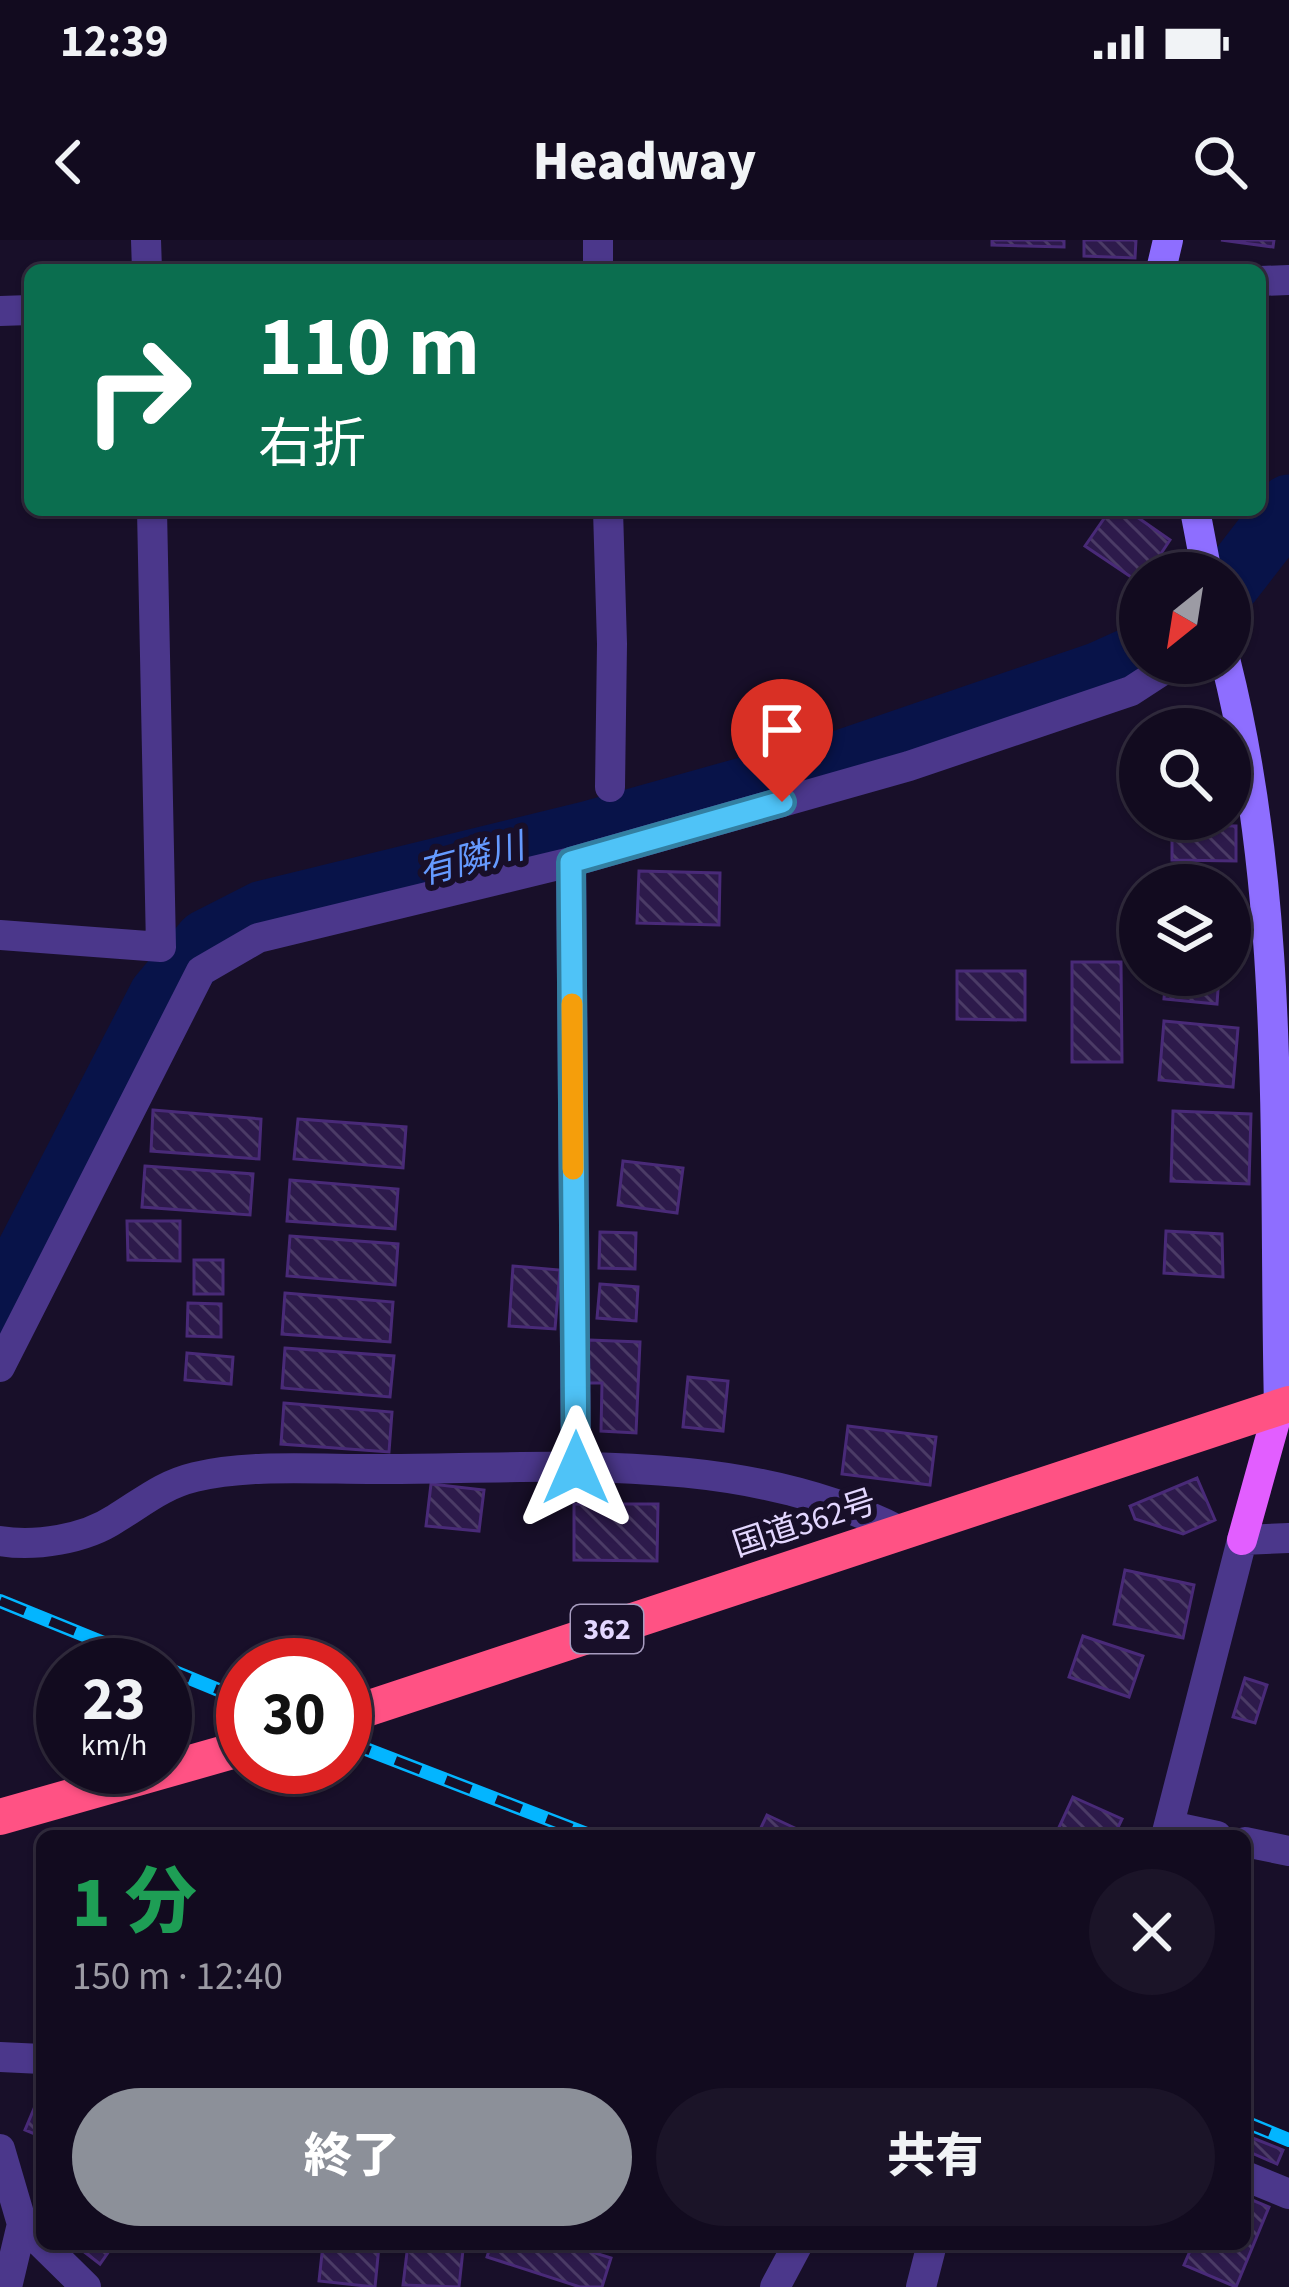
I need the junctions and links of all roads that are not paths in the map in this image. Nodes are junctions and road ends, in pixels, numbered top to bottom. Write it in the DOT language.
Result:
graph roads {
  1 [pos="152,516"];
  2 [pos="608,516"];
  3 [pos="1196,516"];
  4 [pos="1203,552"];
  5 [pos="1142,684"];
  6 [pos="1231,684"];
  7 [pos="610,787"];
  8 [pos="571,862"];
  9 [pos="0,934"];
  10 [pos="168,948"];
  11 [pos="201,970"];
  12 [pos="0,1367"];
  13 [pos="1284,1406"];
  14 [pos="576,1468"];
  15 [pos="900,1531"];
  16 [pos="1289,1538"];
  17 [pos="1242,1540"];
  18 [pos="0,1541"];
  19 [pos="372,1707"];
  20 [pos="216,1756"];
  21 [pos="0,1817"];
  22 [pos="1168,1830"];
  23 [pos="1251,1843"];
  24 [pos="1289,1851"];
  25 [pos="0,2057"];
  26 [pos="36,2059"];
  27 [pos="0,2149"];
  28 [pos="1251,2178"];
  29 [pos="1289,2194"];
  30 [pos="22,2224"];
  31 [pos="36,2238"];
  32 [pos="48,2250"];
  33 [pos="795,2250"];
  34 [pos="930,2250"];
  35 [pos="7,2287"];
  36 [pos="86,2287"];
  37 [pos="775,2287"];
  38 [pos="921,2287"];
  1 -- 10 [label="street"];
  2 -- 7 [label="street"];
  3 -- 4 [label="street"];
  5 -- 8 [label="street"];
  6 -- 13 [label="street"];
  8 -- 11 [label="street"];
  8 -- 14 [label="street"];
  9 -- 10 [label="street"];
  10 -- 11 [label="street"];
  11 -- 12 [label="street"];
  13 -- 15 [label="highway, 国道362号 / 362"];
  13 -- 17 [label="main road"];
  14 -- 15 [label="street"];
  14 -- 18 [label="street"];
  15 -- 19 [label="highway, 国道362号 / 362"];
  16 -- 17 [label="street"];
  17 -- 22 [label="street"];
  20 -- 21 [label="highway"];
  23 -- 24 [label="street"];
  25 -- 26 [label="street"];
  27 -- 30 [label="street"];
  28 -- 29 [label="street"];
  30 -- 31 [label="street"];
  30 -- 35 [label="street"];
  32 -- 36 [label="street"];
  33 -- 37 [label="street"];
  34 -- 38 [label="street"];
}
